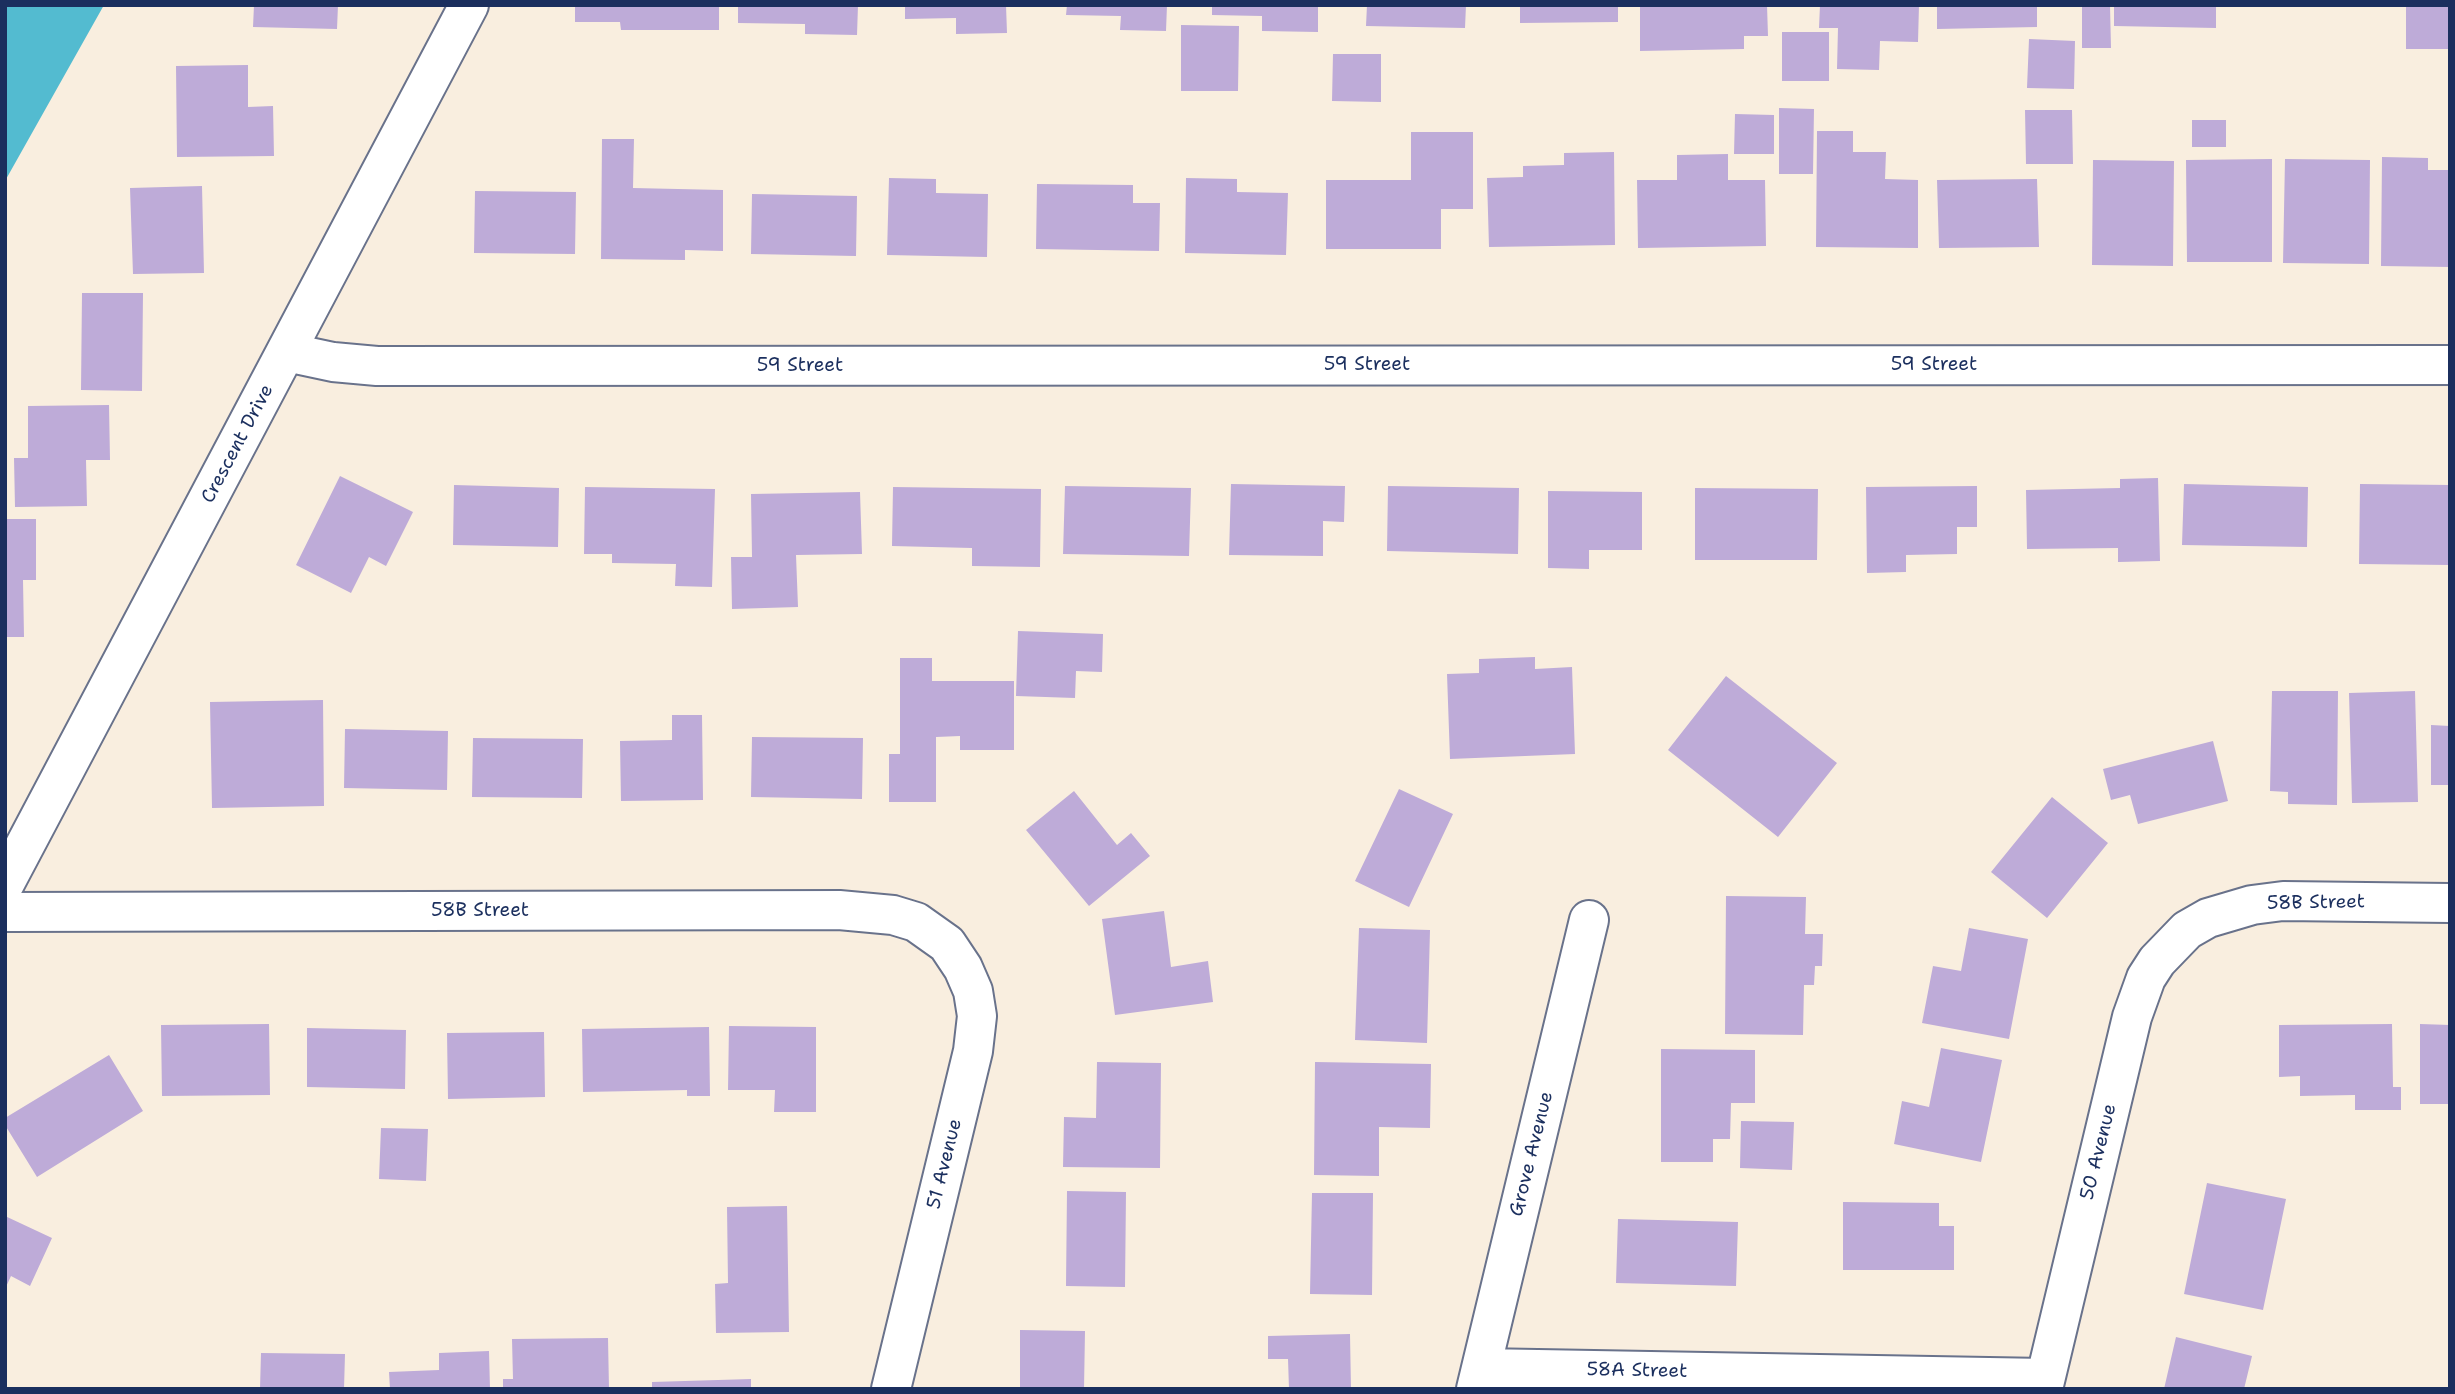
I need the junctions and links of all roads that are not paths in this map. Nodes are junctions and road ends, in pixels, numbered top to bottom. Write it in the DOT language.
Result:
graph roads {
  1 [pos="469,5"];
  2 [pos="286,352"];
  3 [pos="2450,365"];
  4 [pos="5,883"];
  5 [pos="2450,903"];
  6 [pos="5,912"];
  7 [pos="1589,920"];
  8 [pos="2186,930"];
  9 [pos="947,944"];
  10 [pos="1478,1378"];
  11 [pos="2044,1383"];
  12 [pos="891,1389"];
  1 -- 2 [label="street, Crescent Drive"];
  2 -- 3 [label="street, 59 Street"];
  2 -- 4 [label="street, Crescent Drive"];
  5 -- 8 [label="street, 58B Street"];
  6 -- 9 [label="street, 58B Street"];
  7 -- 10 [label="street, Grove Avenue"];
  8 -- 11 [label="street, 50 Avenue"];
  9 -- 12 [label="street, 51 Avenue"];
  10 -- 11 [label="street, 58A Street"];
}
